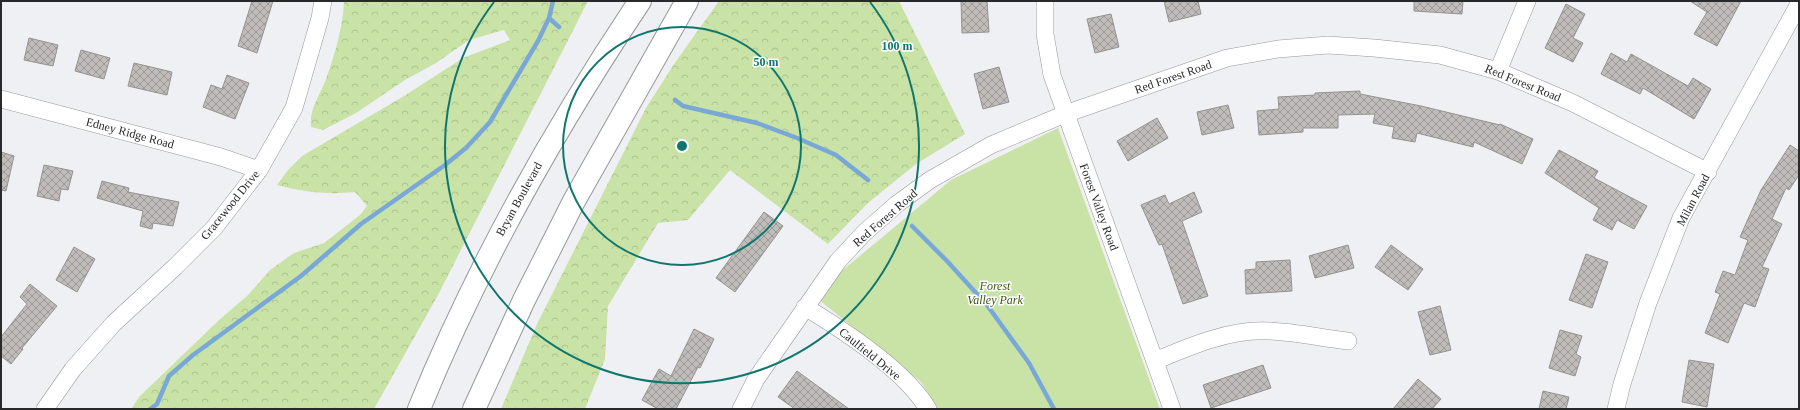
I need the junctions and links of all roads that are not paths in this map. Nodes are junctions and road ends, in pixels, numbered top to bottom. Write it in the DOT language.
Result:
graph roads {
  1 [pos="323,1"];
  2 [pos="640,1"];
  3 [pos="687,1"];
  4 [pos="1045,1"];
  5 [pos="1527,1"];
  6 [pos="1799,4"];
  7 [pos="1498,71"];
  8 [pos="1,99"];
  9 [pos="1065,114"];
  10 [pos="259,170"];
  11 [pos="1708,172"];
  12 [pos="805,307"];
  13 [pos="1348,341"];
  14 [pos="1155,361"];
  15 [pos="45,409"];
  16 [pos="419,409"];
  17 [pos="474,409"];
  18 [pos="741,409"];
  19 [pos="928,409"];
  20 [pos="1172,409"];
  21 [pos="1616,409"];
  1 -- 10 [label="street, Gracewood Drive"];
  2 -- 16 [label="highway, Bryan Boulevard"];
  3 -- 17 [label="highway"];
  4 -- 9 [label="street, Forest Valley Road"];
  5 -- 7 [label="street"];
  6 -- 11 [label="street, Milan Road"];
  7 -- 9 [label="street, Red Forest Road"];
  7 -- 11 [label="street, Red Forest Road"];
  8 -- 10 [label="street, Edney Ridge Road"];
  9 -- 12 [label="street, Red Forest Road"];
  9 -- 14 [label="street, Forest Valley Road"];
  10 -- 15 [label="street, Gracewood Drive"];
  11 -- 21 [label="street, Milan Road"];
  12 -- 18 [label="street, Red Forest Road"];
  12 -- 19 [label="street, Caulfield Drive"];
  13 -- 14 [label="street"];
  14 -- 20 [label="street, Forest Valley Road"];
}
